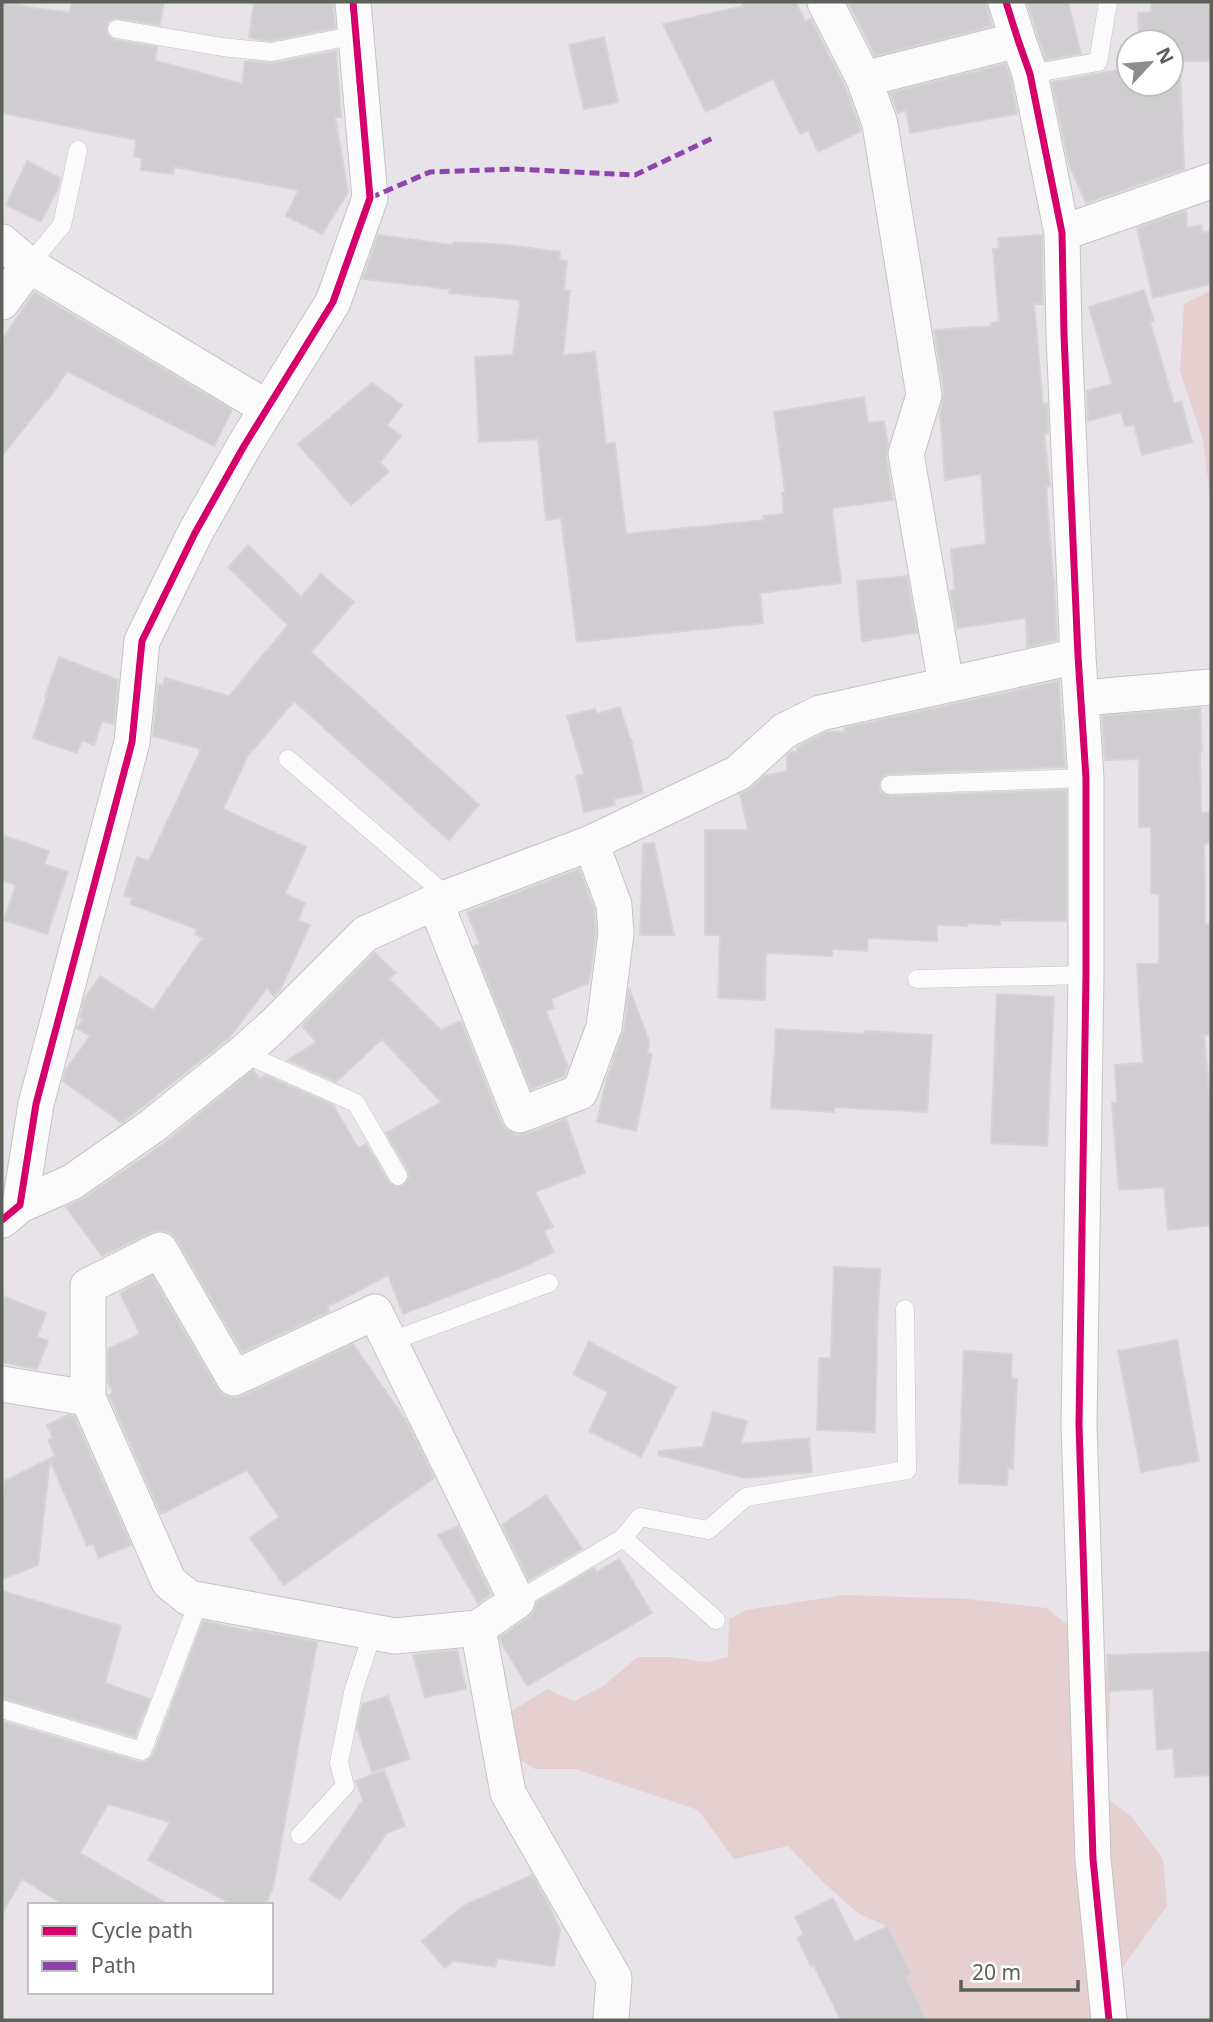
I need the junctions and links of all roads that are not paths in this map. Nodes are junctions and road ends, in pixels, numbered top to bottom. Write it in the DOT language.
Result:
graph roads {
  1 [pos="825,2"];
  2 [pos="1006,2"];
  3 [pos="1108,2"];
  4 [pos="355,18"];
  5 [pos="117,29"];
  6 [pos="1018,40"];
  7 [pos="1030,74"];
  8 [pos="864,79"];
  9 [pos="78,150"];
  10 [pos="1211,181"];
  11 [pos="1062,233"];
  12 [pos="2,242"];
  13 [pos="29,265"];
  14 [pos="2,302"];
  15 [pos="267,408"];
  16 [pos="1079,656"];
  17 [pos="946,684"];
  18 [pos="1211,687"];
  19 [pos="1082,698"];
  20 [pos="288,759"];
  21 [pos="1086,778"];
  22 [pos="890,785"];
  23 [pos="591,843"];
  24 [pos="441,900"];
  25 [pos="1086,975"];
  26 [pos="917,979"];
  27 [pos="243,1053"];
  28 [pos="398,1176"];
  29 [pos="11,1213"];
  30 [pos="549,1283"];
  31 [pos="905,1309"];
  32 [pos="389,1342"];
  33 [pos="2,1384"];
  34 [pos="88,1398"];
  35 [pos="623,1538"];
  36 [pos="199,1600"];
  37 [pos="517,1601"];
  38 [pos="716,1620"];
  39 [pos="478,1628"];
  40 [pos="373,1632"];
  41 [pos="2,1709"];
  42 [pos="300,1835"];
  43 [pos="611,2020"];
  44 [pos="1109,2020"];
  1 -- 8 [label="street"];
  2 -- 6 [label="street"];
  3 -- 7 [label="lane"];
  4 -- 5 [label="lane"];
  4 -- 15 [label="street"];
  6 -- 7 [label="street"];
  6 -- 8 [label="street"];
  7 -- 11 [label="street"];
  8 -- 17 [label="street"];
  9 -- 13 [label="lane"];
  10 -- 11 [label="street"];
  11 -- 16 [label="street"];
  12 -- 13 [label="street"];
  13 -- 14 [label="street"];
  13 -- 15 [label="street"];
  15 -- 29 [label="street"];
  16 -- 17 [label="street"];
  16 -- 19 [label="street"];
  17 -- 23 [label="street"];
  18 -- 19 [label="street"];
  19 -- 21 [label="street"];
  20 -- 24 [label="lane"];
  21 -- 22 [label="lane"];
  21 -- 25 [label="street"];
  23 -- 24 [label="street"];
  23 -- 24 [label="street"];
  24 -- 27 [label="street"];
  25 -- 26 [label="lane"];
  25 -- 44 [label="street"];
  27 -- 28 [label="lane"];
  27 -- 29 [label="street"];
  30 -- 32 [label="lane"];
  31 -- 35 [label="lane"];
  32 -- 34 [label="street"];
  32 -- 37 [label="street"];
  33 -- 34 [label="street"];
  34 -- 36 [label="street"];
  35 -- 37 [label="lane"];
  35 -- 38 [label="lane"];
  36 -- 40 [label="street"];
  36 -- 41 [label="lane"];
  37 -- 39 [label="street"];
  39 -- 40 [label="street"];
  39 -- 43 [label="street"];
  40 -- 42 [label="lane"];
}
